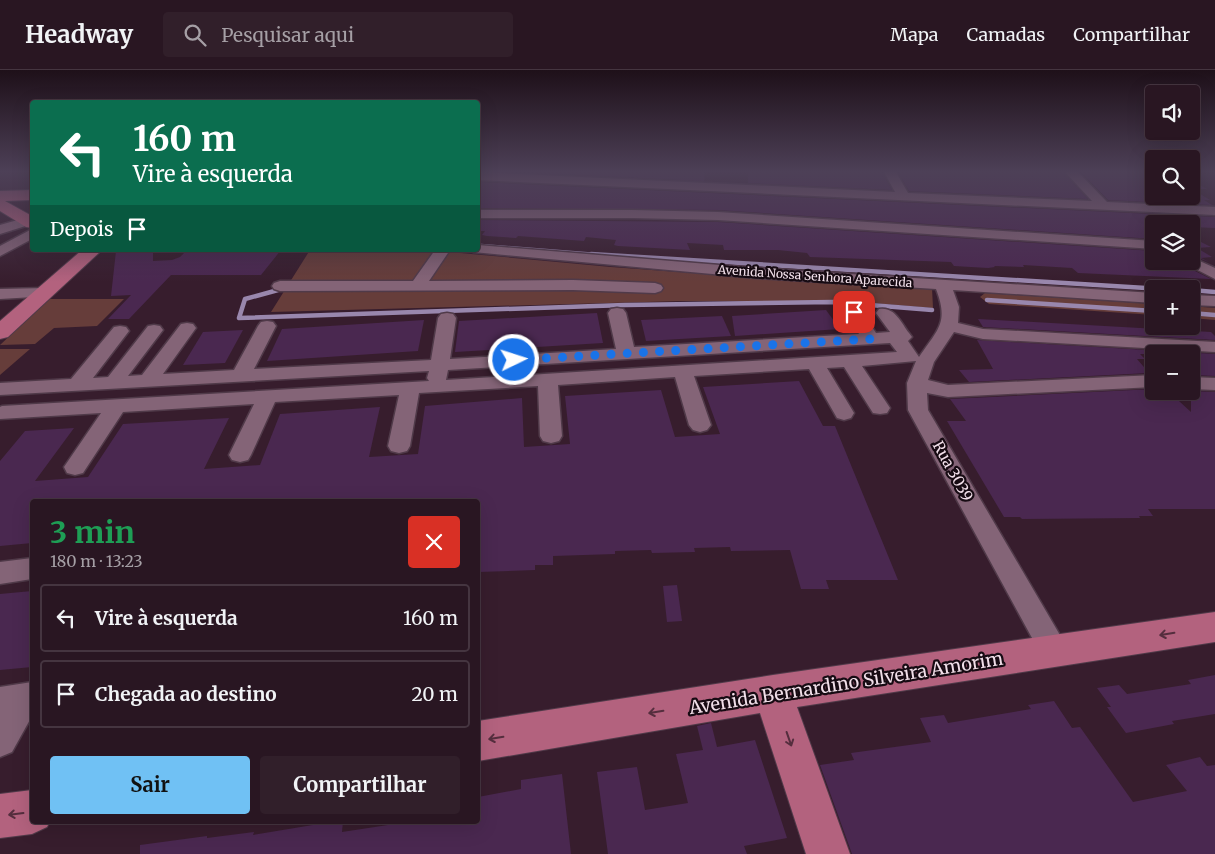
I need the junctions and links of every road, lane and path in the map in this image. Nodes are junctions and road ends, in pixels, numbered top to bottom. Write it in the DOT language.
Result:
graph roads {
  1 [pos="6,209"];
  2 [pos="1161,209"];
  3 [pos="1215,211"];
  4 [pos="480,214"];
  5 [pos="30,225"];
  6 [pos="30,226"];
  7 [pos="30,227"];
  8 [pos="0,230"];
  9 [pos="1145,245"];
  10 [pos="480,249"];
  11 [pos="0,252"];
  12 [pos="91,252"];
  13 [pos="442,252"];
  14 [pos="580,258"];
  15 [pos="1200,266"];
  16 [pos="1215,274"];
  17 [pos="419,284"];
  18 [pos="942,284"];
  19 [pos="573,285"];
  20 [pos="280,286"];
  21 [pos="655,288"];
  22 [pos="45,293"];
  23 [pos="0,294"];
  24 [pos="1145,297"];
  25 [pos="1200,300"];
  26 [pos="1215,301"];
  27 [pos="854,312"];
  28 [pos="617,313"];
  29 [pos="885,313"];
  30 [pos="447,318"];
  31 [pos="267,326"];
  32 [pos="949,326"];
  33 [pos="187,328"];
  34 [pos="154,330"];
  35 [pos="120,331"];
  36 [pos="0,332"];
  37 [pos="895,337"];
  38 [pos="871,339"];
  39 [pos="1215,347"];
  40 [pos="626,354"];
  41 [pos="850,361"];
  42 [pos="814,364"];
  43 [pos="439,365"];
  44 [pos="683,372"];
  45 [pos="242,375"];
  46 [pos="149,380"];
  47 [pos="548,380"];
  48 [pos="1145,381"];
  49 [pos="114,382"];
  50 [pos="1200,383"];
  51 [pos="77,384"];
  52 [pos="917,384"];
  53 [pos="1215,384"];
  54 [pos="435,387"];
  55 [pos="25,388"];
  56 [pos="410,388"];
  57 [pos="0,389"];
  58 [pos="267,396"];
  59 [pos="117,406"];
  60 [pos="880,408"];
  61 [pos="844,413"];
  62 [pos="700,425"];
  63 [pos="551,436"];
  64 [pos="399,446"];
  65 [pos="240,454"];
  66 [pos="75,467"];
  67 [pos="30,569"];
  68 [pos="0,573"];
  69 [pos="1215,627"];
  70 [pos="1054,651"];
  71 [pos="773,693"];
  72 [pos="19,699"];
  73 [pos="0,741"];
  74 [pos="480,741"];
  75 [pos="30,812"];
  76 [pos="0,816"];
  77 [pos="828,854"];
  1 -- 5 [label="main road"];
  2 -- 3 [label="street"];
  4 -- 9 [label="street"];
  6 -- 8 [label="street"];
  7 -- 11 [label="street"];
  10 -- 14 [label="street, Avenida Nossa Senhora Aparecida"];
  12 -- 22 [label="main road"];
  13 -- 17 [label="street"];
  14 -- 18 [label="street, Avenida Nossa Senhora Aparecida"];
  14 -- 19 [label="street"];
  15 -- 16 [label="street"];
  17 -- 19 [label="street"];
  17 -- 20 [label="street"];
  18 -- 24 [label="street, Avenida Nossa Senhora Aparecida"];
  18 -- 32 [label="street"];
  19 -- 21 [label="street"];
  22 -- 23 [label="street"];
  22 -- 36 [label="main road"];
  25 -- 26 [label="street"];
  27 -- 38 [label="street"];
  28 -- 40 [label="street"];
  29 -- 37 [label="street"];
  30 -- 43 [label="street"];
  31 -- 45 [label="street"];
  32 -- 39 [label="street"];
  32 -- 52 [label="street, Rua 3039"];
  33 -- 46 [label="street"];
  34 -- 49 [label="street"];
  35 -- 51 [label="street"];
  37 -- 38 [label="street"];
  37 -- 41 [label="street"];
  38 -- 40 [label="street"];
  40 -- 43 [label="street"];
  41 -- 42 [label="street"];
  41 -- 60 [label="street"];
  42 -- 44 [label="street"];
  42 -- 61 [label="street"];
  43 -- 45 [label="street"];
  43 -- 54 [label="street"];
  44 -- 47 [label="street"];
  44 -- 62 [label="street"];
  45 -- 46 [label="street"];
  46 -- 49 [label="street"];
  47 -- 54 [label="street"];
  47 -- 63 [label="street"];
  48 -- 52 [label="street"];
  49 -- 51 [label="street"];
  50 -- 53 [label="street"];
  51 -- 55 [label="street"];
  52 -- 70 [label="street, Rua 3039"];
  54 -- 56 [label="street"];
  55 -- 57 [label="street"];
  55 -- 59 [label="street"];
  56 -- 58 [label="street"];
  56 -- 64 [label="street"];
  58 -- 59 [label="street"];
  58 -- 65 [label="street"];
  59 -- 66 [label="street"];
  67 -- 68 [label="street"];
  69 -- 70 [label="main road, Avenida Bernardino Silveira Amorim, one-way"];
  70 -- 71 [label="main road, Avenida Bernardino Silveira Amorim"];
  71 -- 74 [label="main road, Avenida Bernardino Silveira Amorim, one-way"];
  71 -- 77 [label="main road, one-way"];
  72 -- 73 [label="street"];
  75 -- 76 [label="main road, one-way"];
}
